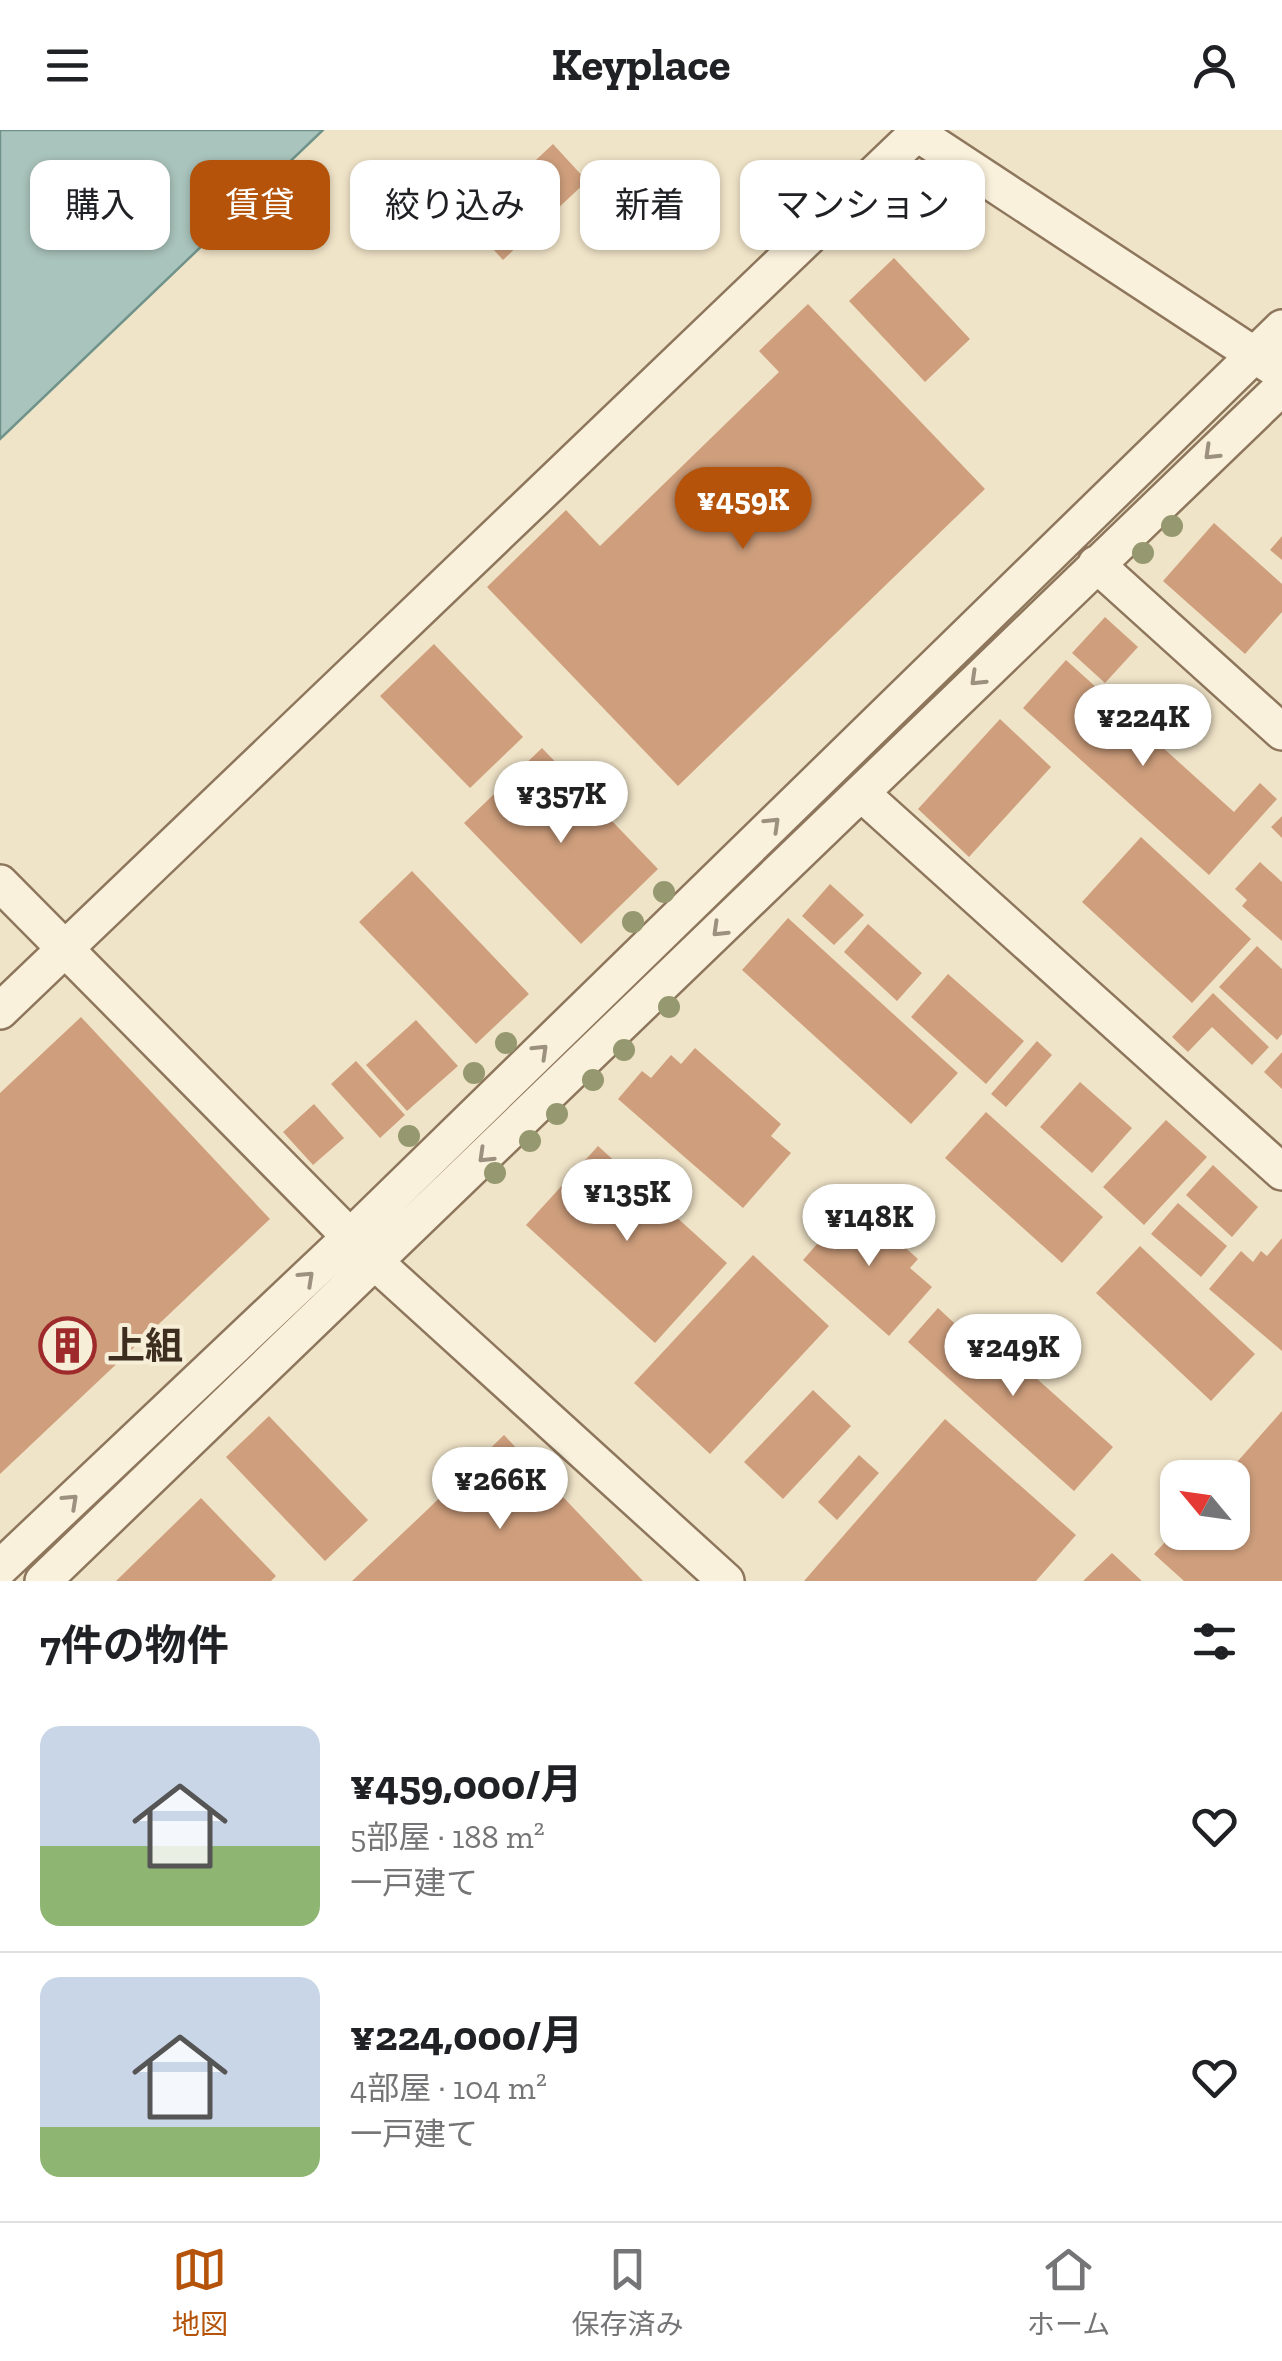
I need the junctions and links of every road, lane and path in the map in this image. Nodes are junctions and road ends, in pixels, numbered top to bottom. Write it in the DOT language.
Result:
graph roads {
  1 [pos="914,132"];
  2 [pos="1282,328"];
  3 [pos="1269,364"];
  4 [pos="1282,386"];
  5 [pos="1096,564"];
  6 [pos="1282,732"];
  7 [pos="861,793"];
  8 [pos="0,883"];
  9 [pos="64,950"];
  10 [pos="0,1011"];
  11 [pos="1282,1172"];
  12 [pos="350,1237"];
  13 [pos="376,1262"];
  14 [pos="0,1568"];
  15 [pos="42,1581"];
  16 [pos="726,1581"];
  1 -- 3 [label="street"];
  1 -- 9 [label="street"];
  2 -- 3 [label="street"];
  12 -- 3 [label="street, one-way"];
  4 -- 5 [label="street, one-way"];
  5 -- 6 [label="street"];
  5 -- 7 [label="street, one-way"];
  7 -- 11 [label="street"];
  7 -- 13 [label="street, one-way"];
  8 -- 9 [label="street"];
  9 -- 10 [label="street"];
  9 -- 12 [label="street"];
  12 -- 13 [label="street"];
  14 -- 12 [label="street, one-way"];
  13 -- 15 [label="street"];
  13 -- 16 [label="street"];
}
